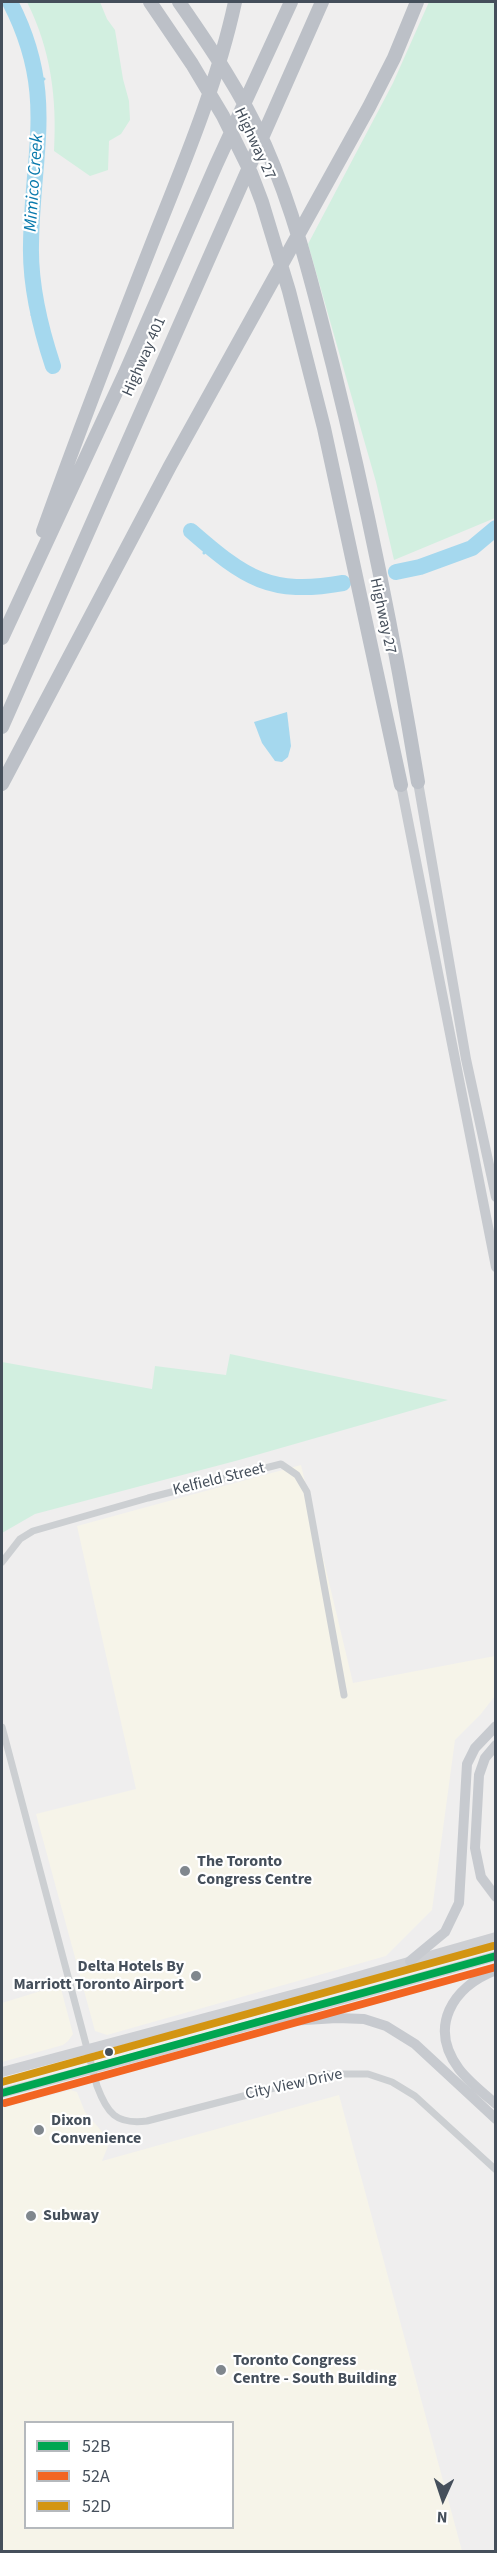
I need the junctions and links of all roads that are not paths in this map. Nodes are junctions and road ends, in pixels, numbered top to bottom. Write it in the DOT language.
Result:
graph roads {
  1 [pos="150,2"];
  2 [pos="179,2"];
  3 [pos="235,2"];
  4 [pos="291,2"];
  5 [pos="417,2"];
  6 [pos="321,5"];
  7 [pos="24,587"];
  8 [pos="2,638"];
  9 [pos="2,727"];
  10 [pos="418,782"];
  11 [pos="2,784"];
  12 [pos="401,785"];
  13 [pos="495,1197"];
  14 [pos="495,1267"];
  15 [pos="2,1562"];
  16 [pos="344,1695"];
  17 [pos="495,1726"];
  18 [pos="2,1730"];
  19 [pos="495,1745"];
  20 [pos="495,1897"];
  21 [pos="495,1937"];
  22 [pos="495,1956"];
  23 [pos="410,1961"];
  24 [pos="495,1970"];
  25 [pos="314,1989"];
  26 [pos="319,2005"];
  27 [pos="257,2023"];
  28 [pos="87,2049"];
  29 [pos="92,2069"];
  30 [pos="2,2072"];
  31 [pos="2,2093"];
  32 [pos="495,2104"];
  33 [pos="495,2119"];
  34 [pos="495,2170"];
  1 -- 12 [label="highway, Highway 27"];
  2 -- 10 [label="highway, Highway 27"];
  3 -- 7 [label="highway"];
  4 -- 7 [label="highway, Highway 401"];
  5 -- 11 [label="highway"];
  6 -- 9 [label="highway, Highway 401"];
  7 -- 8 [label="highway, Highway 401"];
  10 -- 13 [label="main road, Highway 27"];
  12 -- 14 [label="main road, Highway 27"];
  15 -- 16 [label="street, Kelfield Street"];
  17 -- 23 [label="main road"];
  18 -- 28 [label="street"];
  19 -- 20 [label="main road"];
  21 -- 23 [label="main road"];
  22 -- 26 [label="main road"];
  23 -- 25 [label="main road"];
  24 -- 32 [label="main road"];
  25 -- 26 [label="main road"];
  25 -- 28 [label="main road"];
  26 -- 27 [label="main road"];
  27 -- 29 [label="main road"];
  27 -- 33 [label="main road"];
  28 -- 29 [label="street"];
  28 -- 30 [label="main road"];
  29 -- 31 [label="main road"];
  29 -- 34 [label="street, City View Drive"];
}
